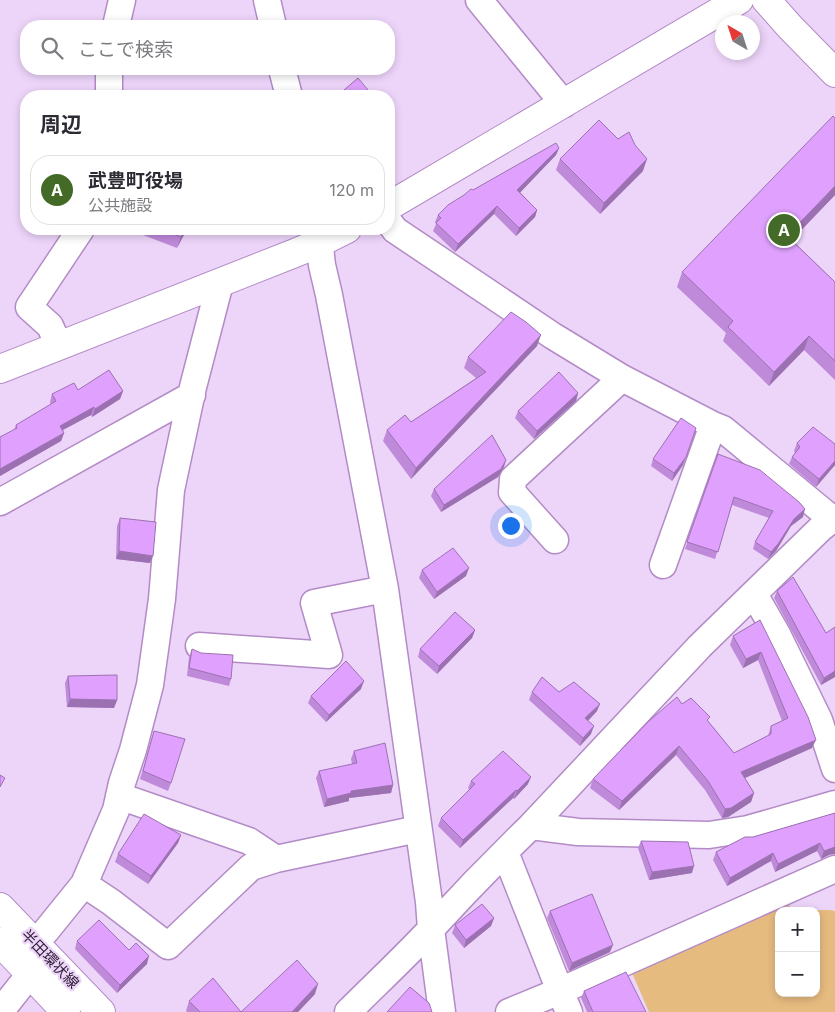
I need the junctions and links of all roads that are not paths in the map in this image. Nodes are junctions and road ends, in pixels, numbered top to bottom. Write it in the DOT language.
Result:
graph roads {
  1 [pos="122,0"];
  2 [pos="267,0"];
  3 [pos="478,0"];
  4 [pos="739,0"];
  5 [pos="766,0"];
  6 [pos="117,20"];
  7 [pos="272,20"];
  8 [pos="835,73"];
  9 [pos="109,75"];
  10 [pos="284,75"];
  11 [pos="109,90"];
  12 [pos="287,90"];
  13 [pos="564,104"];
  14 [pos="395,203"];
  15 [pos="395,230"];
  16 [pos="77,235"];
  17 [pos="319,236"];
  18 [pos="220,283"];
  19 [pos="59,346"];
  20 [pos="0,369"];
  21 [pos="622,378"];
  22 [pos="192,395"];
  23 [pos="713,425"];
  24 [pos="0,502"];
  25 [pos="834,518"];
  26 [pos="555,540"];
  27 [pos="663,565"];
  28 [pos="385,589"];
  29 [pos="754,594"];
  30 [pos="199,646"];
  31 [pos="827,716"];
  32 [pos="835,769"];
  33 [pos="119,796"];
  34 [pos="835,804"];
  35 [pos="532,826"];
  36 [pos="418,829"];
  37 [pos="505,852"];
  38 [pos="276,859"];
  39 [pos="835,869"];
  40 [pos="84,884"];
  41 [pos="0,907"];
  42 [pos="431,929"];
  43 [pos="0,942"];
  44 [pos="35,943"];
  45 [pos="30,974"];
  46 [pos="565,1002"];
  47 [pos="0,1012"];
  48 [pos="66,1012"];
  49 [pos="101,1012"];
  50 [pos="348,1012"];
  51 [pos="442,1012"];
  52 [pos="509,1012"];
  1 -- 6 [label="street"];
  2 -- 7 [label="street"];
  3 -- 13 [label="street"];
  4 -- 13 [label="street"];
  5 -- 8 [label="street"];
  9 -- 11 [label="street"];
  10 -- 12 [label="street"];
  13 -- 14 [label="street"];
  15 -- 21 [label="street"];
  16 -- 19 [label="street"];
  17 -- 18 [label="street"];
  17 -- 28 [label="street"];
  18 -- 19 [label="street"];
  18 -- 22 [label="street"];
  19 -- 20 [label="street"];
  21 -- 23 [label="street"];
  21 -- 26 [label="street"];
  22 -- 24 [label="street"];
  22 -- 33 [label="street"];
  23 -- 25 [label="street"];
  23 -- 27 [label="street"];
  25 -- 29 [label="street"];
  28 -- 30 [label="street"];
  28 -- 36 [label="street"];
  29 -- 31 [label="street"];
  29 -- 35 [label="street"];
  31 -- 32 [label="street"];
  33 -- 38 [label="street"];
  33 -- 40 [label="street"];
  34 -- 35 [label="street"];
  35 -- 37 [label="street"];
  36 -- 38 [label="street"];
  36 -- 42 [label="street"];
  37 -- 42 [label="street"];
  37 -- 46 [label="street"];
  38 -- 40 [label="street"];
  39 -- 46 [label="street"];
  40 -- 44 [label="street"];
  41 -- 44 [label="street, 半田環状線"];
  42 -- 50 [label="street"];
  42 -- 51 [label="street"];
  43 -- 45 [label="street, 半田環状線"];
  44 -- 49 [label="street, 半田環状線"];
  45 -- 47 [label="street"];
  45 -- 48 [label="street, 半田環状線"];
  46 -- 52 [label="street"];
}
